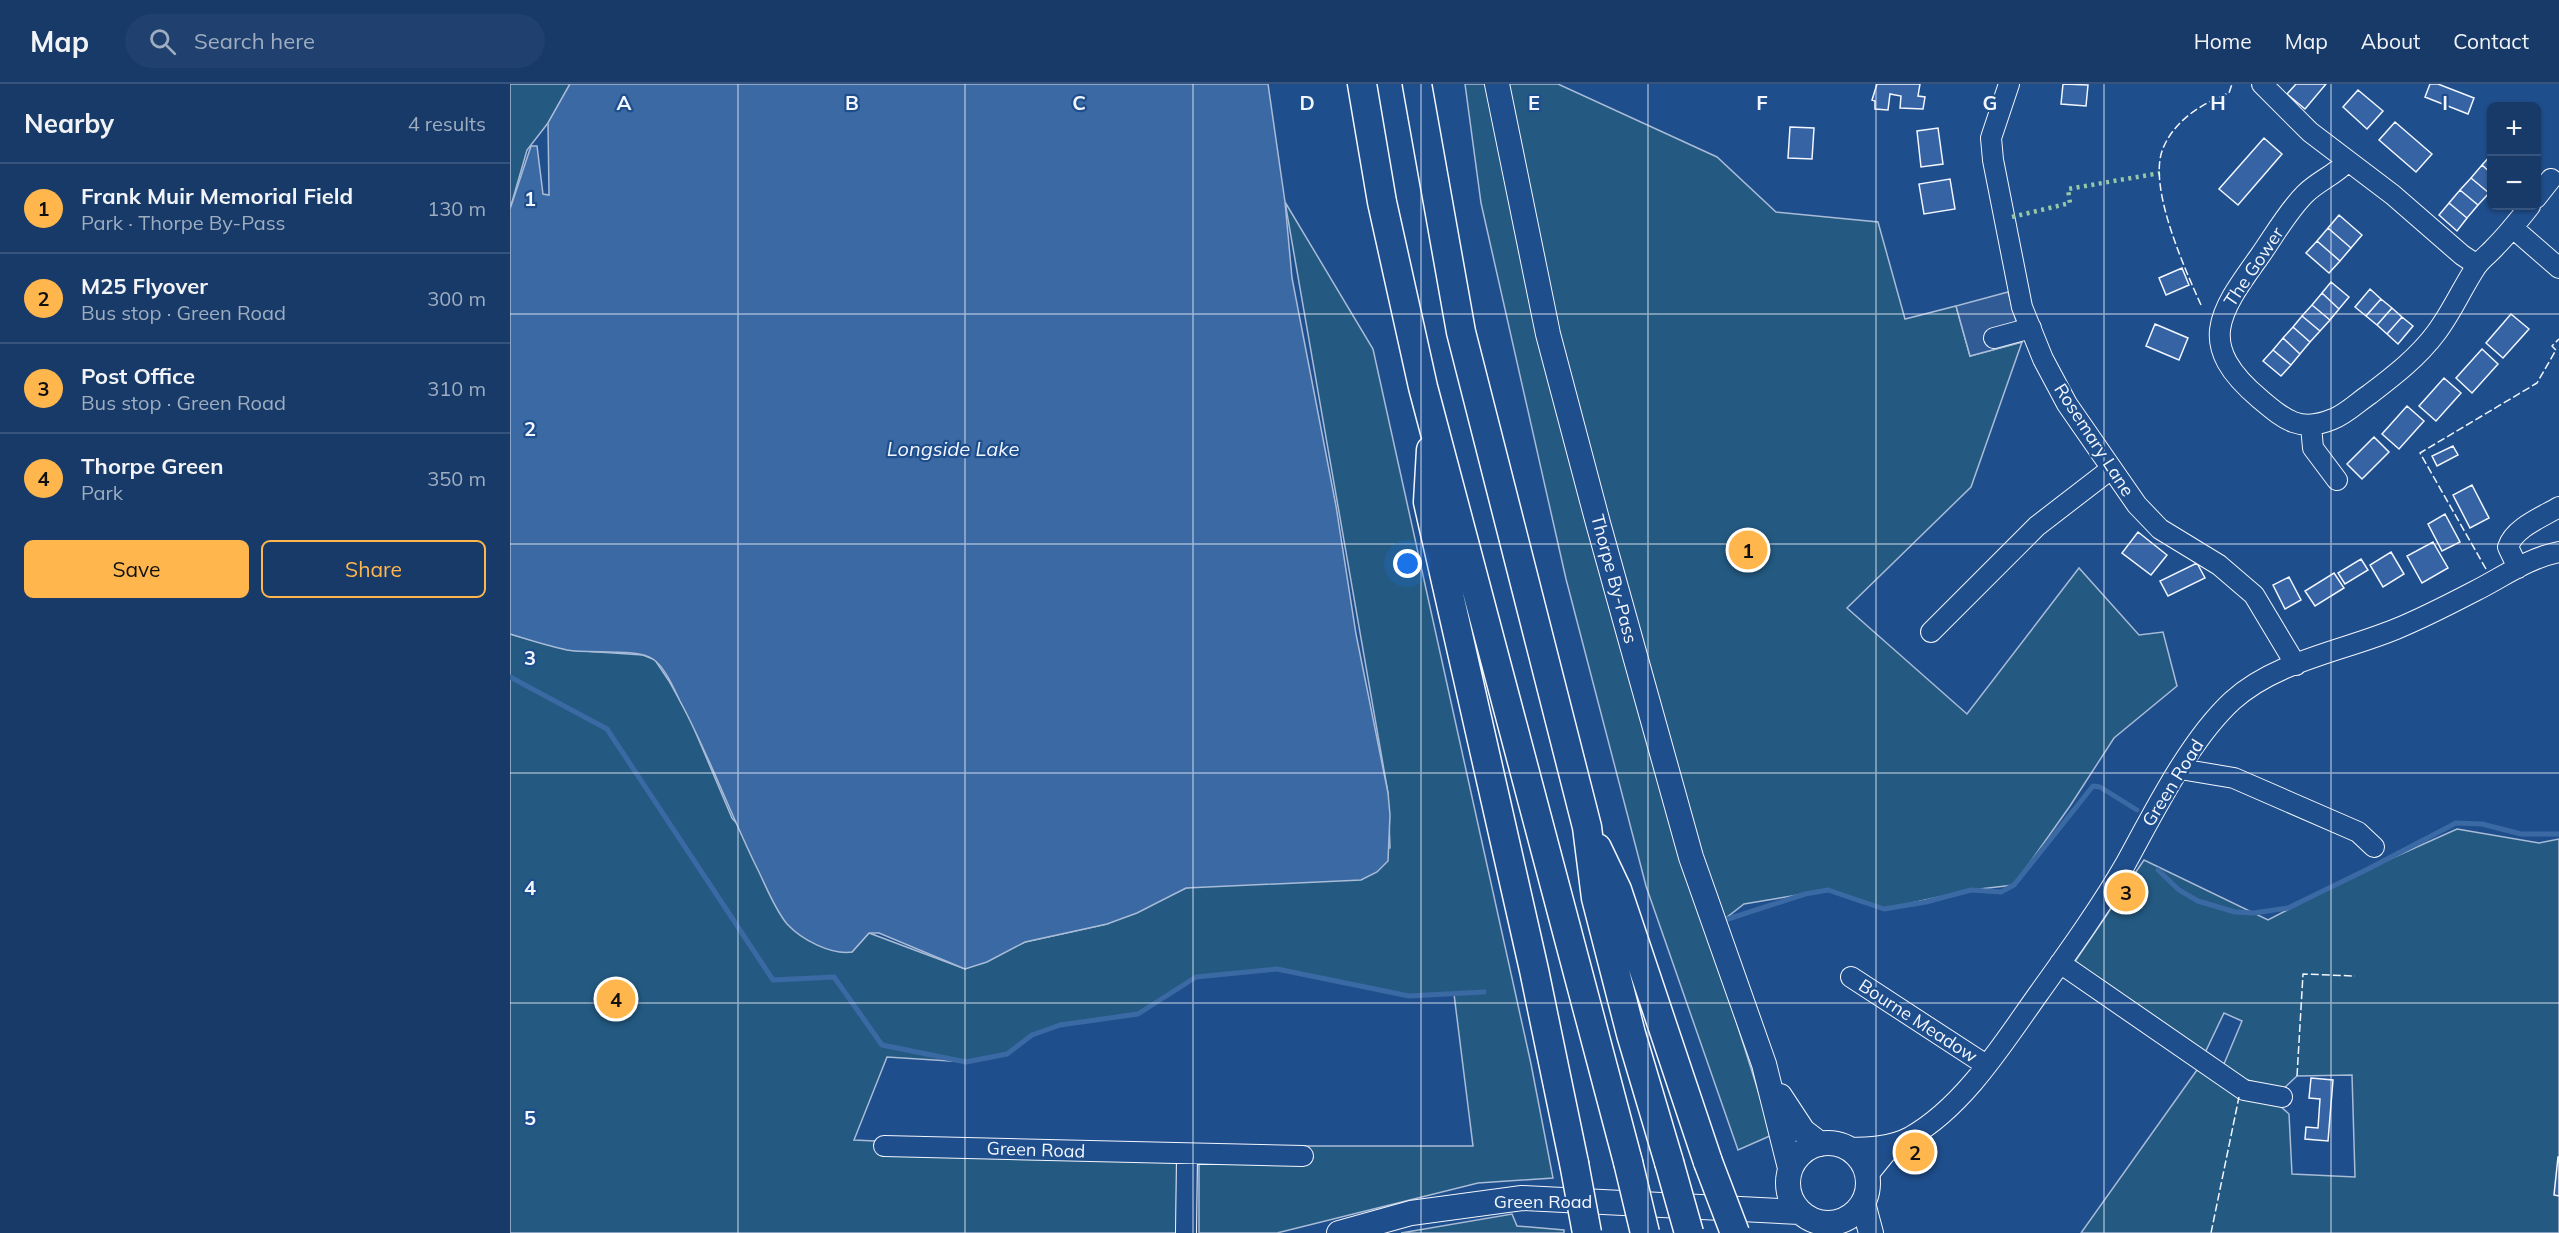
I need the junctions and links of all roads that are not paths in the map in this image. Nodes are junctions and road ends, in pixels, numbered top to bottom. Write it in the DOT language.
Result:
graph roads {
  1 [pos="1362,84"];
  2 [pos="1417,84"];
  3 [pos="1497,84"];
  4 [pos="2009,84"];
  5 [pos="2262,84"];
  6 [pos="2348,161"];
  7 [pos="2551,179"];
  8 [pos="2541,192"];
  9 [pos="2527,210"];
  10 [pos="2512,228"];
  11 [pos="2477,265"];
  12 [pos="2559,268"];
  13 [pos="2031,328"];
  14 [pos="1994,338"];
  15 [pos="1433,424"];
  16 [pos="2311,426"];
  17 [pos="2111,469"];
  18 [pos="2337,480"];
  19 [pos="2559,507"];
  20 [pos="2559,552"];
  21 [pos="2518,568"];
  22 [pos="1931,632"];
  23 [pos="2296,665"];
  24 [pos="2180,769"];
  25 [pos="1587,828"];
  26 [pos="2374,847"];
  27 [pos="2060,963"];
  28 [pos="1851,977"];
  29 [pos="1764,1064"];
  30 [pos="1986,1065"];
  31 [pos="2282,1097"];
  32 [pos="1820,1144"];
  33 [pos="1893,1144"];
  34 [pos="884,1146"];
  35 [pos="1848,1148"];
  36 [pos="1187,1155"];
  37 [pos="1303,1156"];
  38 [pos="1789,1176"];
  39 [pos="1867,1176"];
  40 [pos="1863,1203"];
  41 [pos="1750,1208"];
  42 [pos="1800,1212"];
  43 [pos="1833,1228"];
  44 [pos="1186,1233"];
  45 [pos="1339,1233"];
  46 [pos="1587,1233"];
  47 [pos="1645,1233"];
  48 [pos="1689,1233"];
  49 [pos="1735,1233"];
  50 [pos="1871,1233"];
  1 -- 15 [label="highway"];
  2 -- 25 [label="highway"];
  3 -- 29 [label="main road, Thorpe By-Pass"];
  4 -- 13 [label="street, Rosemary Lane"];
  5 -- 6 [label="street"];
  6 -- 11 [label="street"];
  6 -- 16 [label="street, The Gower"];
  7 -- 8 [label="street"];
  9 -- 10 [label="street"];
  10 -- 11 [label="street"];
  10 -- 12 [label="street"];
  11 -- 16 [label="street"];
  13 -- 14 [label="street"];
  13 -- 17 [label="street, Rosemary Lane"];
  15 -- 46 [label="highway, bridge"];
  15 -- 47 [label="highway, bridge"];
  16 -- 18 [label="street"];
  17 -- 22 [label="street"];
  17 -- 23 [label="street, Rosemary Lane"];
  19 -- 21 [label="street"];
  20 -- 21 [label="street, Green Road"];
  21 -- 23 [label="street, Green Road"];
  23 -- 24 [label="street, Green Road"];
  24 -- 26 [label="street"];
  24 -- 27 [label="street, Green Road"];
  25 -- 48 [label="highway, bridge"];
  25 -- 49 [label="highway, bridge"];
  27 -- 30 [label="street, Green Road"];
  27 -- 31 [label="street"];
  28 -- 30 [label="street, Bourne Meadow"];
  29 -- 32 [label="main road, Thorpe By-Pass"];
  29 -- 38 [label="main road, Thorpe By-Pass"];
  30 -- 33 [label="street, Green Road"];
  32 -- 35 [label="main road"];
  32 -- 38 [label="main road"];
  33 -- 35 [label="street, Green Road"];
  33 -- 39 [label="street, Green Road"];
  34 -- 36 [label="street, Green Road"];
  35 -- 39 [label="main road"];
  36 -- 37 [label="street, Green Road"];
  36 -- 44 [label="street"];
  38 -- 41 [label="main road"];
  38 -- 42 [label="main road"];
  39 -- 40 [label="main road"];
  40 -- 43 [label="main road"];
  40 -- 50 [label="main road"];
  41 -- 42 [label="main road, Green Road"];
  41 -- 45 [label="main road, Green Road"];
  42 -- 43 [label="main road"];
}
